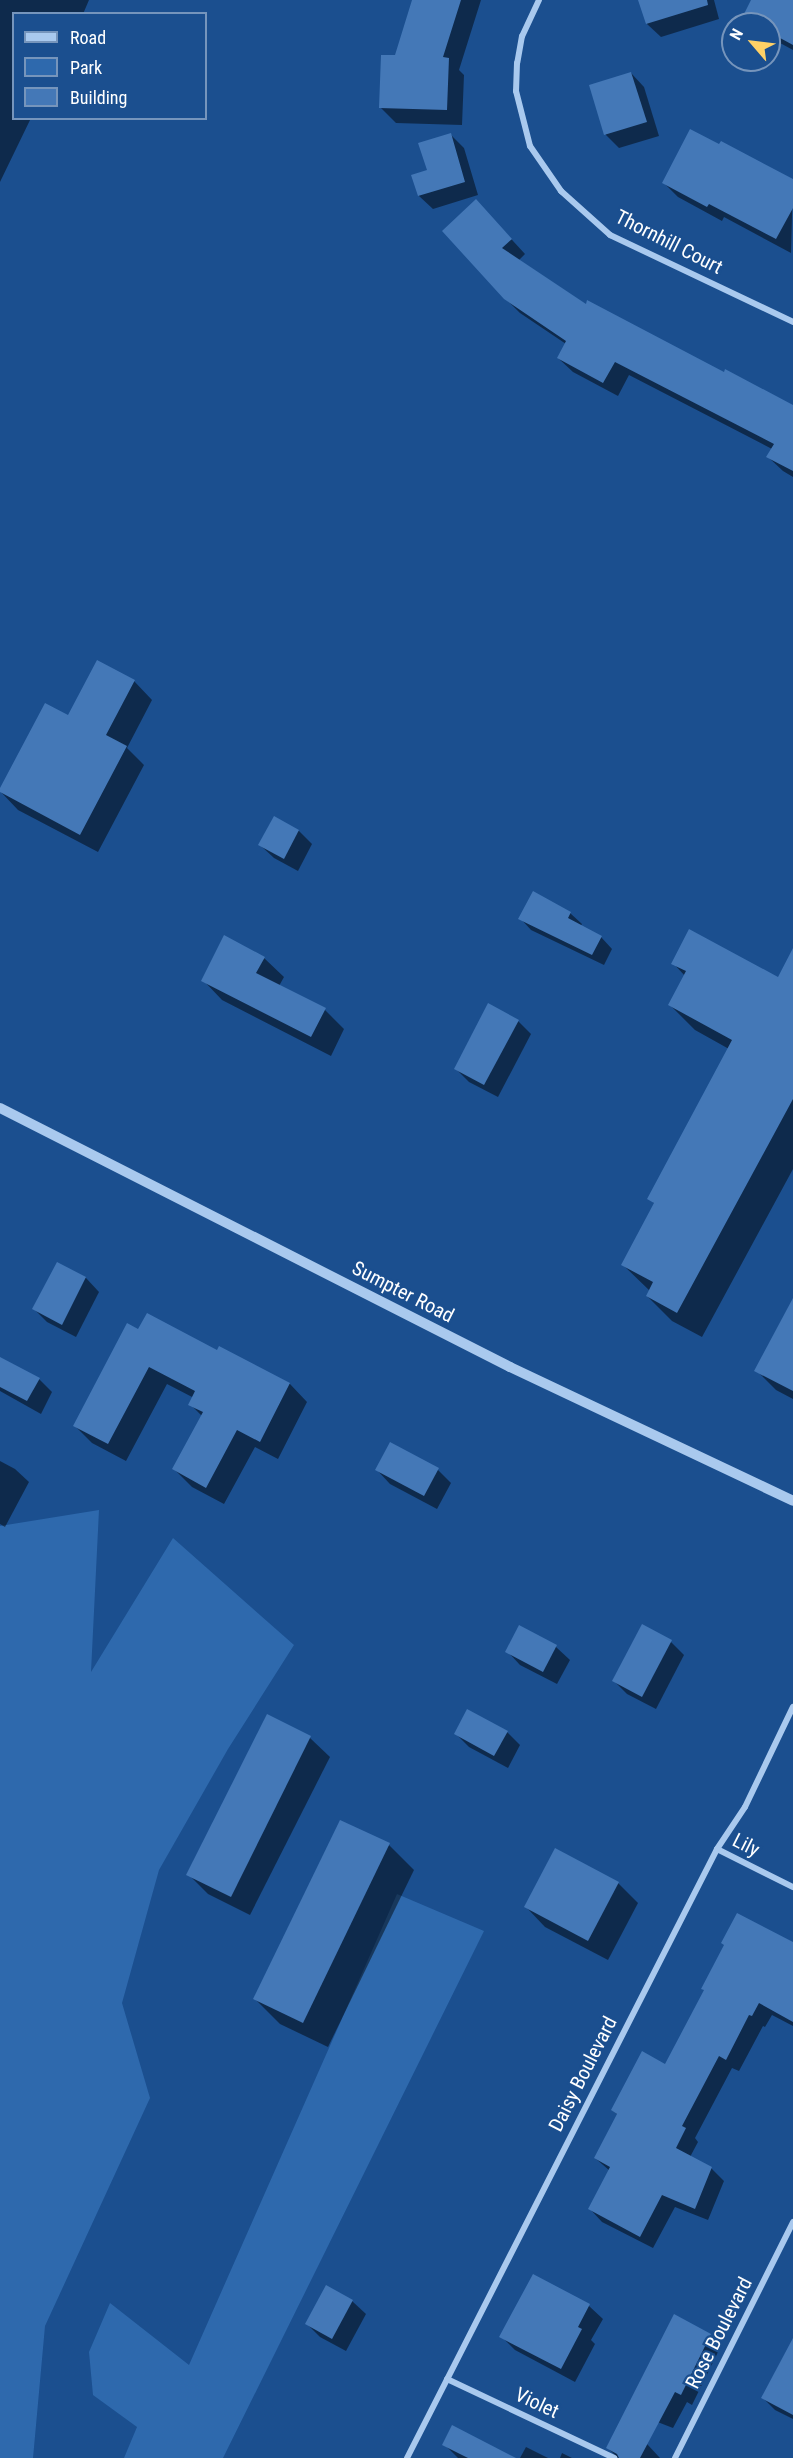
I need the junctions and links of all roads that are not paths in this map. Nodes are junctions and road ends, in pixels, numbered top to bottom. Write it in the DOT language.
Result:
graph roads {
  1 [pos="538,0"];
  2 [pos="793,322"];
  3 [pos="0,1108"];
  4 [pos="793,1501"];
  5 [pos="793,1707"];
  6 [pos="717,1849"];
  7 [pos="793,1887"];
  8 [pos="793,2222"];
  9 [pos="447,2379"];
  10 [pos="407,2458"];
  11 [pos="614,2458"];
  12 [pos="675,2458"];
  1 -- 2 [label="street, Thornhill Court"];
  3 -- 4 [label="street, Sumpter Road"];
  5 -- 6 [label="street, Daisy Boulevard"];
  6 -- 7 [label="street, Lily"];
  6 -- 9 [label="street, Daisy Boulevard"];
  8 -- 12 [label="street, Rose Boulevard"];
  9 -- 10 [label="street, Daisy Boulevard"];
  9 -- 11 [label="street, Violet"];
}
